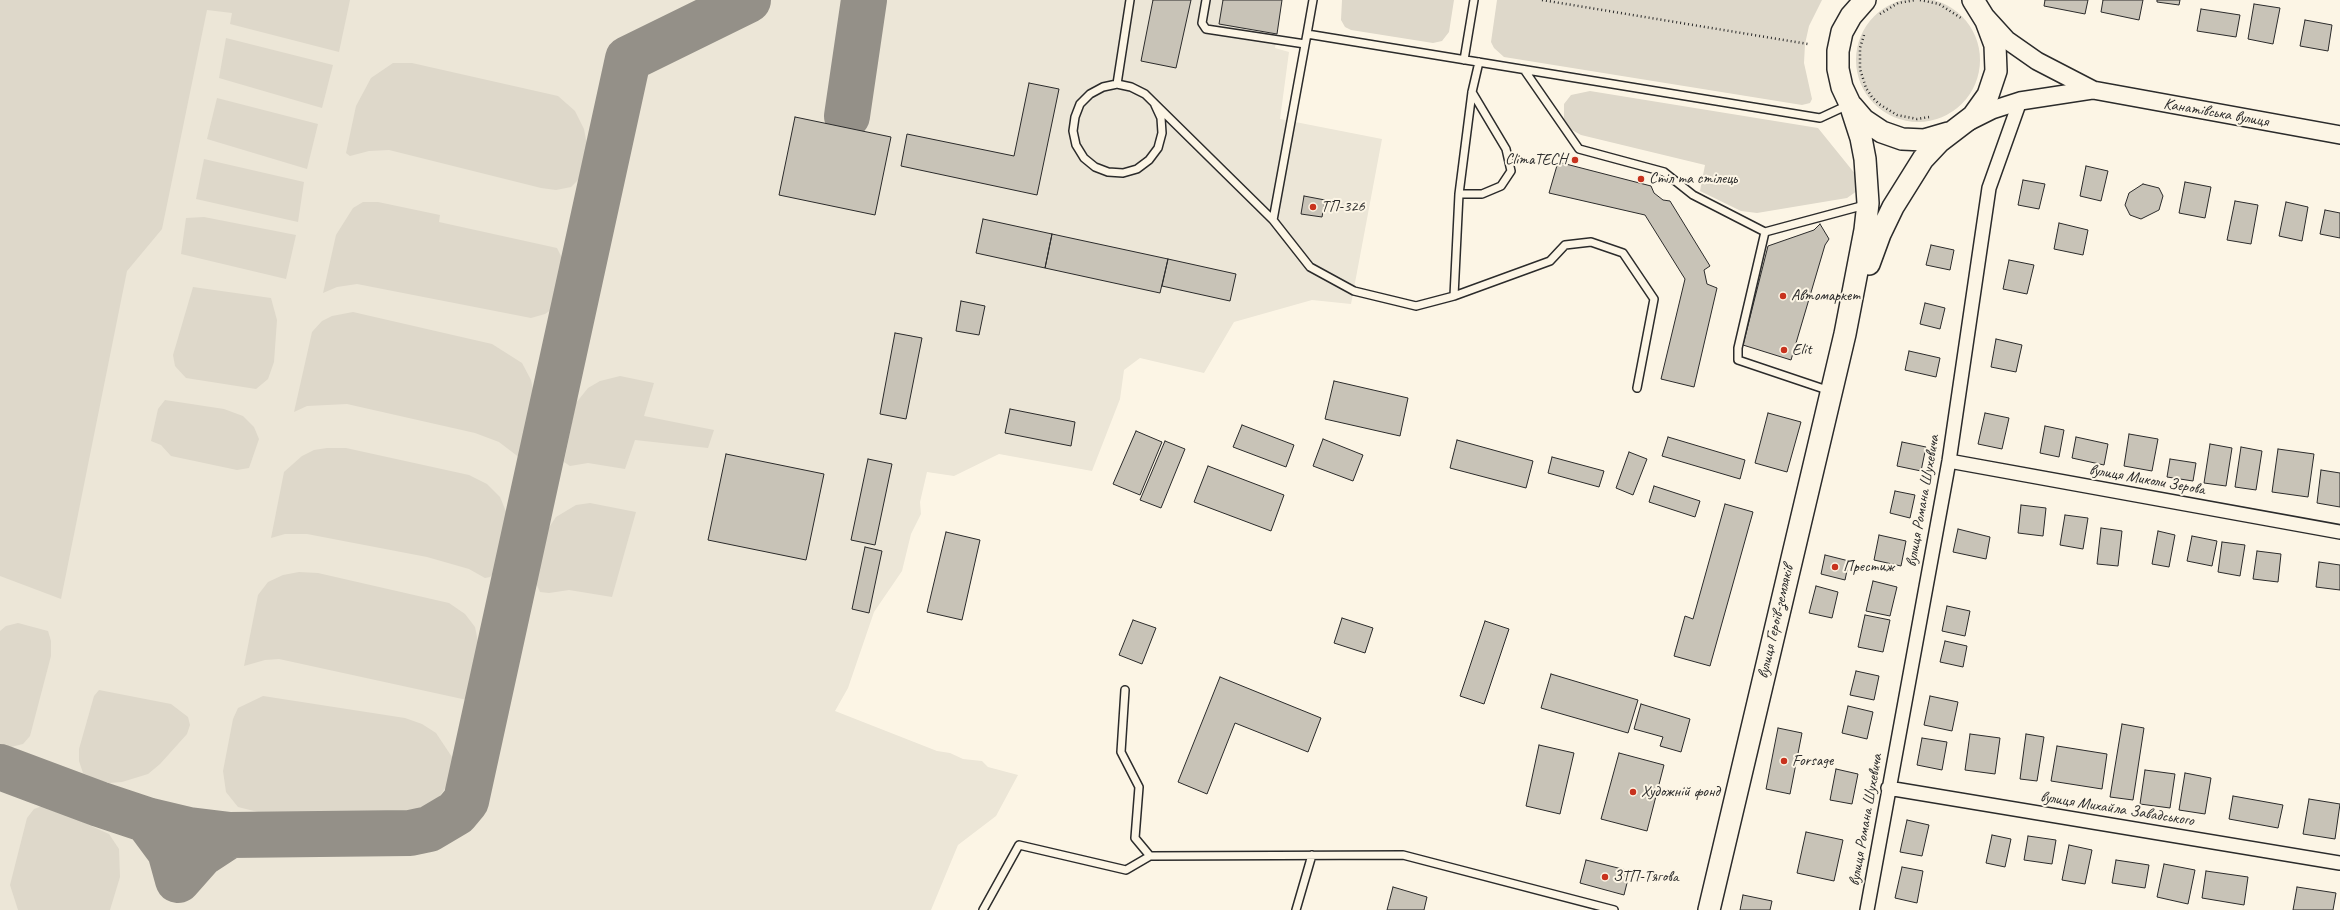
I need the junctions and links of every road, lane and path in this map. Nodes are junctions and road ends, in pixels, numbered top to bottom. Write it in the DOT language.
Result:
graph roads {
  1 [pos="1130,0"];
  2 [pos="1206,0"];
  3 [pos="1313,0"];
  4 [pos="1474,0"];
  5 [pos="1542,0"];
  6 [pos="1916,0"];
  7 [pos="1920,0"];
  8 [pos="1871,8"];
  9 [pos="1971,8"];
  10 [pos="1867,29"];
  11 [pos="1307,34"];
  12 [pos="1305,44"];
  13 [pos="1808,44"];
  14 [pos="1464,60"];
  15 [pos="1479,62"];
  16 [pos="1525,71"];
  17 [pos="1117,84"];
  18 [pos="2092,90"];
  19 [pos="1472,92"];
  20 [pos="2020,101"];
  21 [pos="1850,104"];
  22 [pos="1155,105"];
  23 [pos="1932,116"];
  24 [pos="1964,125"];
  25 [pos="2340,135"];
  26 [pos="1459,194"];
  27 [pos="1868,203"];
  28 [pos="1273,220"];
  29 [pos="1765,232"];
  30 [pos="1454,296"];
  31 [pos="1845,334"];
  32 [pos="1637,388"];
  33 [pos="1831,391"];
  34 [pos="1949,461"];
  35 [pos="2340,532"];
  36 [pos="1125,690"];
  37 [pos="1888,788"];
  38 [pos="1150,856"];
  39 [pos="1312,856"];
  40 [pos="2340,863"];
  41 [pos="983,910"];
  42 [pos="1296,910"];
  43 [pos="1614,910"];
  44 [pos="1709,910"];
  45 [pos="1867,910"];
  1 -- 17 [label="lane"];
  2 -- 12 [label="lane"];
  3 -- 11 [label="lane"];
  4 -- 14 [label="lane"];
  5 -- 13 [label="path"];
  6 -- 8 [label="path"];
  7 -- 9 [label="path"];
  8 -- 21 [label="main road"];
  9 -- 18 [label="street"];
  9 -- 24 [label="main road"];
  10 -- 23 [label="path"];
  11 -- 12 [label="lane"];
  11 -- 14 [label="lane"];
  12 -- 28 [label="lane"];
  14 -- 15 [label="lane"];
  15 -- 16 [label="lane"];
  15 -- 19 [label="lane"];
  16 -- 21 [label="lane"];
  16 -- 29 [label="lane"];
  17 -- 22 [label="lane"];
  17 -- 22 [label="lane"];
  18 -- 20 [label="street"];
  18 -- 25 [label="street, Канатівська вулиця"];
  19 -- 26 [label="lane"];
  19 -- 26 [label="lane"];
  20 -- 24 [label="street"];
  20 -- 34 [label="street, вулиця Романа Шухевича"];
  21 -- 24 [label="main road"];
  21 -- 27 [label="main road"];
  22 -- 28 [label="lane"];
  24 -- 31 [label="main road"];
  26 -- 30 [label="lane"];
  27 -- 29 [label="lane"];
  27 -- 31 [label="main road"];
  28 -- 30 [label="lane"];
  29 -- 33 [label="lane"];
  30 -- 32 [label="lane"];
  31 -- 33 [label="main road, вулиця Героїв-земляків"];
  33 -- 44 [label="main road, вулиця Героїв-земляків"];
  34 -- 35 [label="street, вулиця Миколи Зерова"];
  34 -- 37 [label="street, вулиця Романа Шухевича"];
  36 -- 38 [label="lane"];
  37 -- 40 [label="street, вулиця Михайла Завадського"];
  37 -- 45 [label="street, вулиця Романа Шухевича"];
  38 -- 39 [label="lane"];
  38 -- 41 [label="lane"];
  39 -- 42 [label="lane"];
  39 -- 43 [label="lane"];
}
